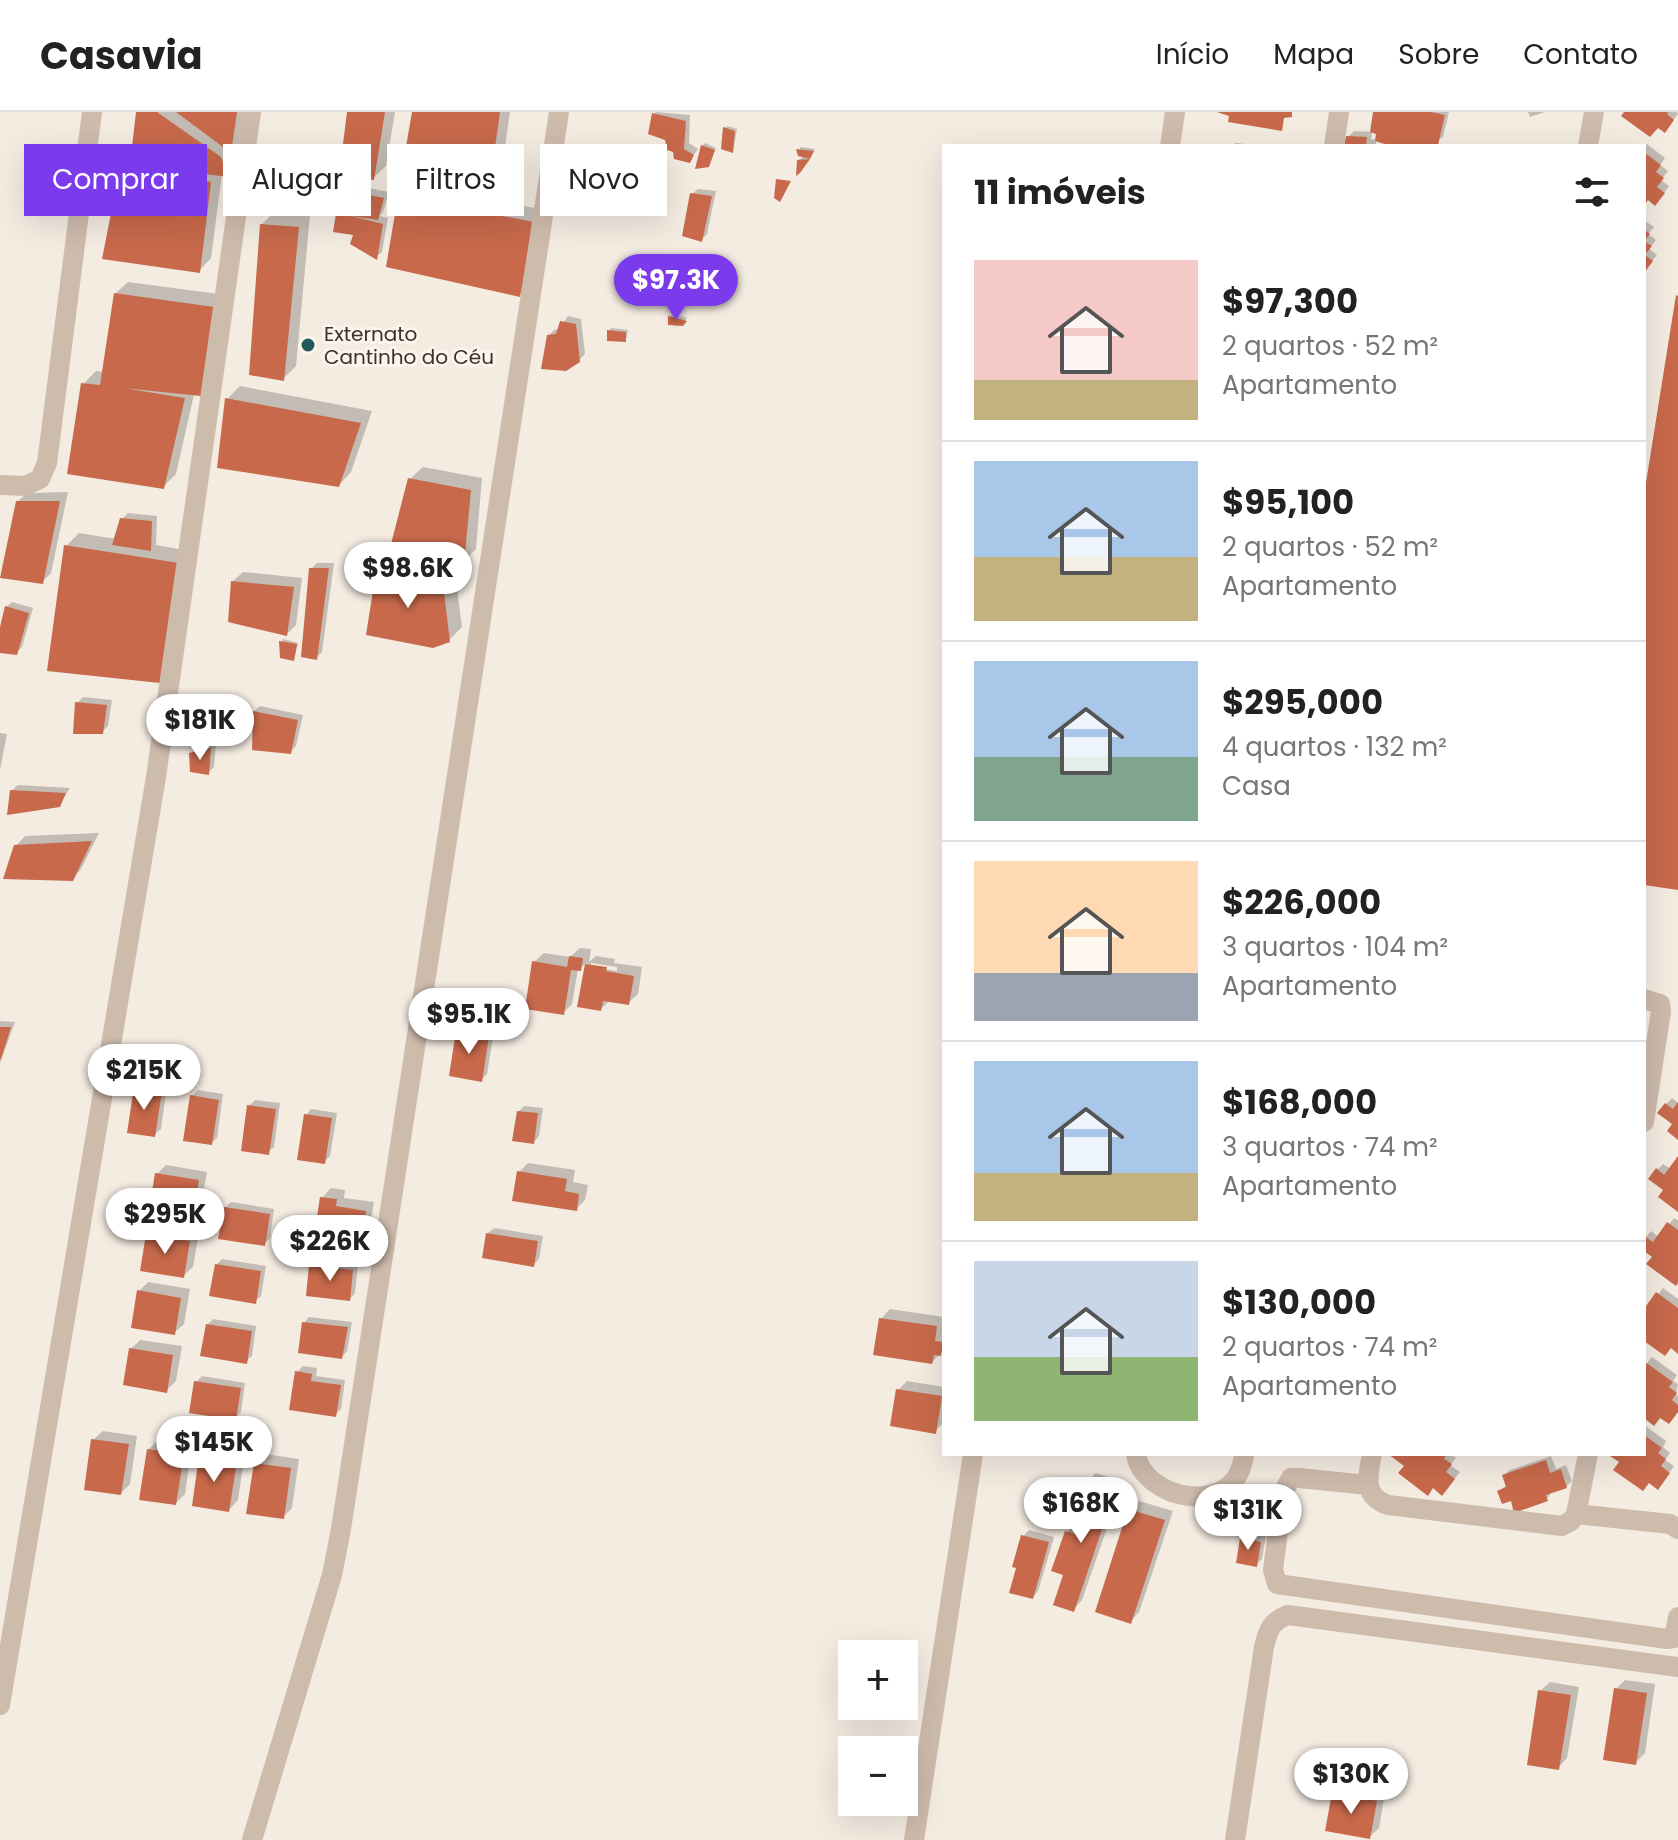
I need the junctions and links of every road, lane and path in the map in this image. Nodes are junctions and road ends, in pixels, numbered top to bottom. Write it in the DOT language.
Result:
graph roads {
  1 [pos="92,112"];
  2 [pos="251,112"];
  3 [pos="559,112"];
  4 [pos="1175,112"];
  5 [pos="1339,112"];
  6 [pos="1594,112"];
  7 [pos="1170,144"];
  8 [pos="1334,144"];
  9 [pos="1588,144"];
  10 [pos="0,485"];
  11 [pos="1646,1000"];
  12 [pos="1646,1110"];
  13 [pos="973,1456"];
  14 [pos="1136,1456"];
  15 [pos="1244,1456"];
  16 [pos="1372,1456"];
  17 [pos="1588,1456"];
  18 [pos="1368,1485"];
  19 [pos="1576,1514"];
  20 [pos="1678,1529"];
  21 [pos="1678,1617"];
  22 [pos="1678,1667"];
  23 [pos="0,1705"];
  24 [pos="252,1840"];
  25 [pos="914,1840"];
  26 [pos="1235,1840"];
  1 -- 10 [label="street"];
  2 -- 23 [label="street"];
  3 -- 24 [label="street"];
  4 -- 7 [label="street"];
  5 -- 8 [label="street"];
  6 -- 9 [label="street"];
  11 -- 12 [label="street"];
  13 -- 25 [label="street"];
  14 -- 15 [label="street"];
  16 -- 18 [label="street"];
  17 -- 19 [label="street"];
  18 -- 19 [label="street"];
  18 -- 21 [label="street"];
  19 -- 20 [label="street"];
  22 -- 26 [label="street"];
}
